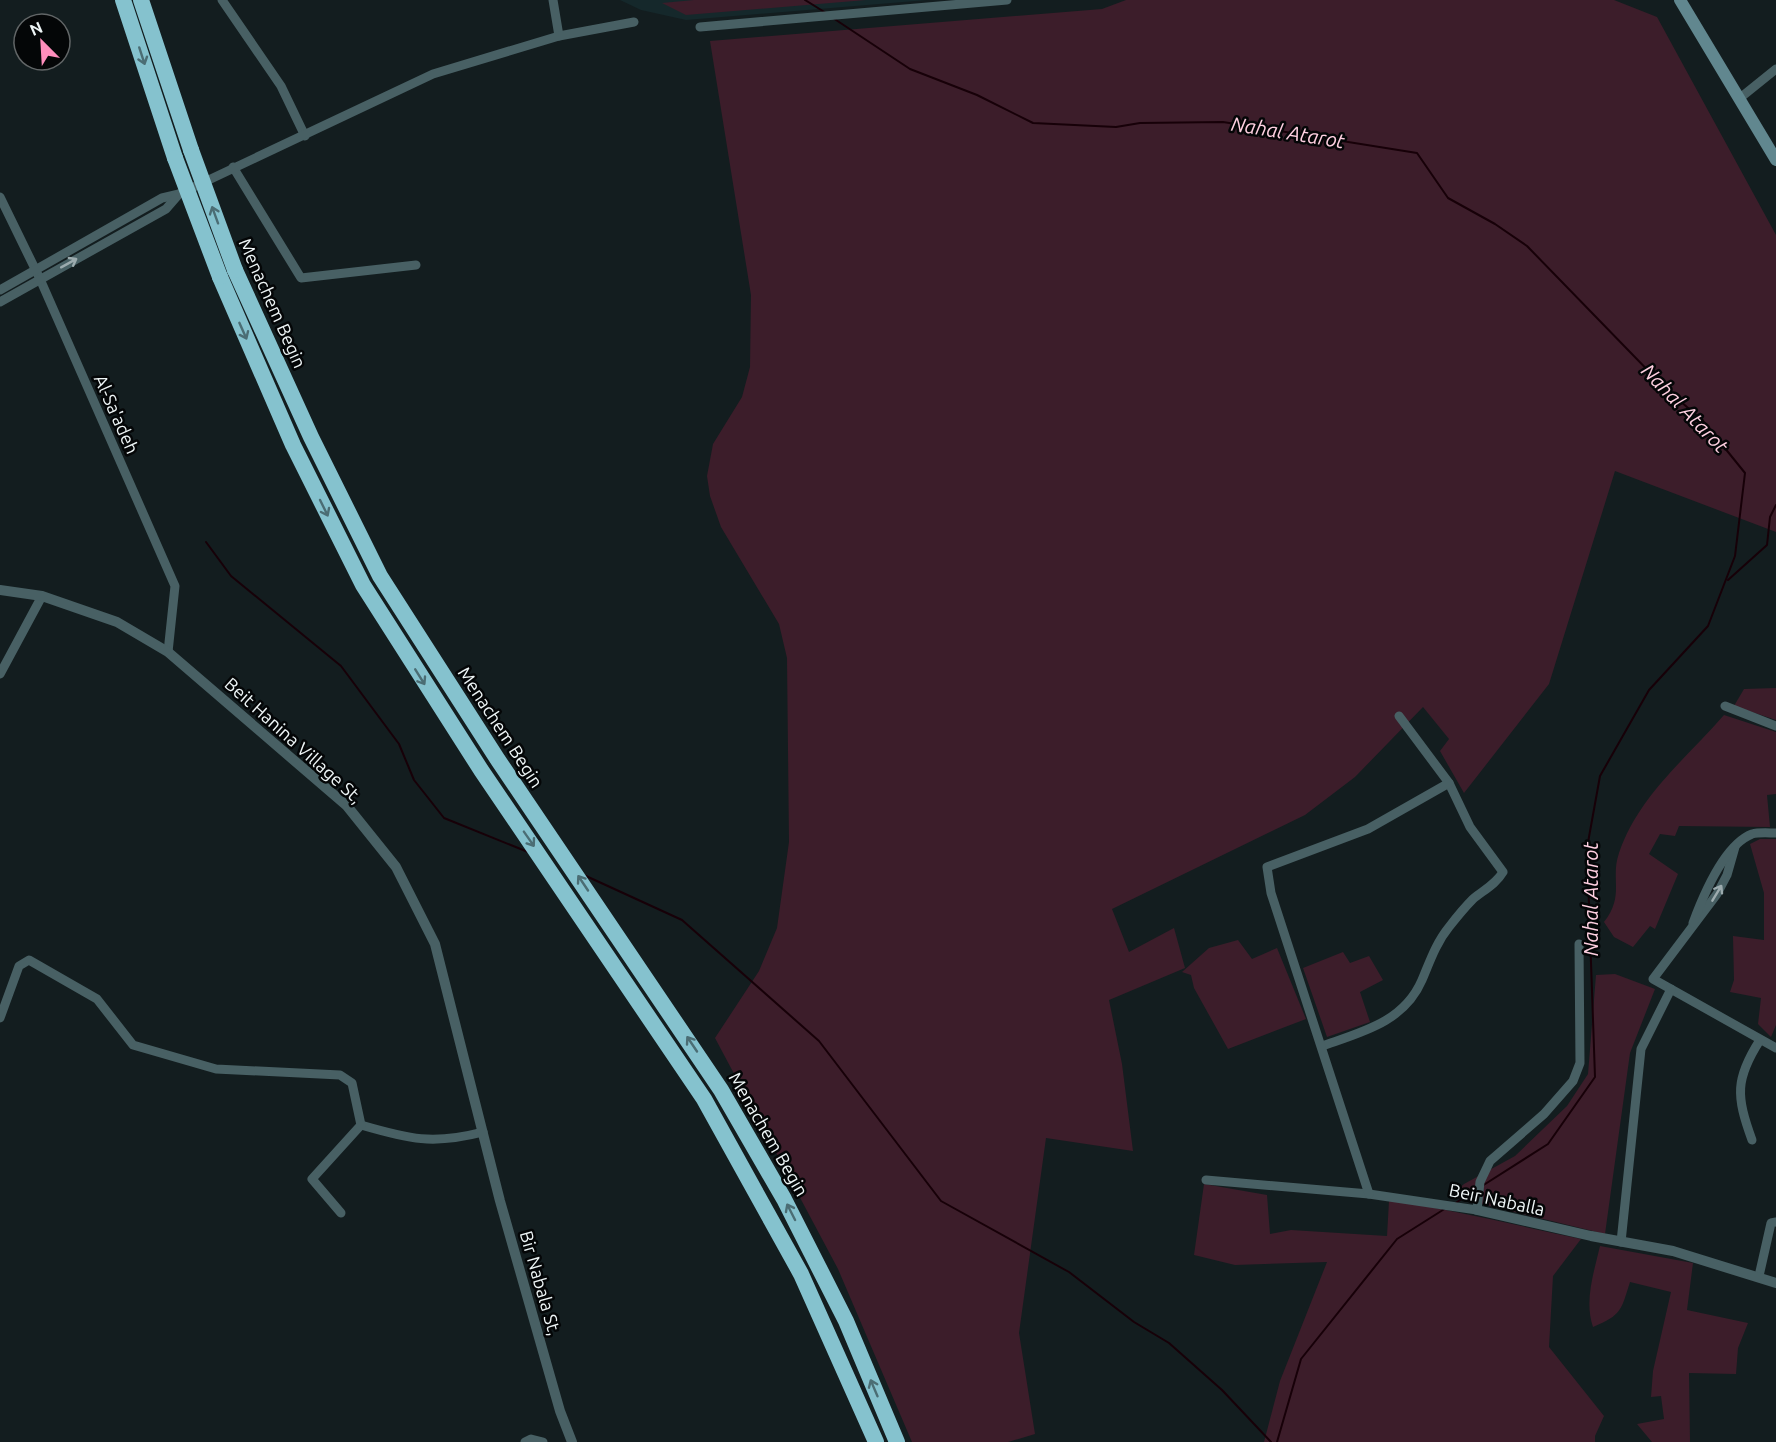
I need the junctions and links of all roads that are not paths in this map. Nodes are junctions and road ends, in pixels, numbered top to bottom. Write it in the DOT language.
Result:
graph roads {
  1 [pos="123,0"];
  2 [pos="141,0"];
  3 [pos="222,0"];
  4 [pos="553,0"];
  5 [pos="1007,0"];
  6 [pos="1680,0"];
  7 [pos="634,22"];
  8 [pos="700,27"];
  9 [pos="559,36"];
  10 [pos="1776,69"];
  11 [pos="1740,98"];
  12 [pos="305,136"];
  13 [pos="1776,160"];
  14 [pos="233,167"];
  15 [pos="179,194"];
  16 [pos="0,197"];
  17 [pos="416,265"];
  18 [pos="35,270"];
  19 [pos="40,279"];
  20 [pos="0,290"];
  21 [pos="0,302"];
  22 [pos="0,590"];
  23 [pos="42,596"];
  24 [pos="168,652"];
  25 [pos="0,674"];
  26 [pos="1725,706"];
  27 [pos="1399,716"];
  28 [pos="1776,726"];
  29 [pos="1449,783"];
  30 [pos="1776,833"];
  31 [pos="1579,944"];
  32 [pos="1671,989"];
  33 [pos="0,1018"];
  34 [pos="1760,1040"];
  35 [pos="1323,1046"];
  36 [pos="1776,1048"];
  37 [pos="361,1125"];
  38 [pos="483,1132"];
  39 [pos="1752,1140"];
  40 [pos="1206,1180"];
  41 [pos="1369,1194"];
  42 [pos="1477,1210"];
  43 [pos="341,1213"];
  44 [pos="1776,1222"];
  45 [pos="1621,1242"];
  46 [pos="1758,1276"];
  47 [pos="1776,1283"];
  48 [pos="525,1442"];
  49 [pos="543,1442"];
  50 [pos="572,1442"];
  51 [pos="876,1442"];
  52 [pos="897,1442"];
  1 -- 51 [label="highway, Menachem Begin, one-way, bridge"];
  52 -- 2 [label="highway, Menachem Begin, one-way, bridge"];
  3 -- 12 [label="street"];
  4 -- 9 [label="street"];
  5 -- 8 [label="street"];
  6 -- 11 [label="main road"];
  7 -- 9 [label="street"];
  9 -- 12 [label="street"];
  10 -- 11 [label="street"];
  11 -- 13 [label="main road"];
  12 -- 14 [label="street"];
  14 -- 15 [label="street"];
  14 -- 17 [label="street"];
  15 -- 18 [label="street"];
  19 -- 15 [label="street, one-way"];
  16 -- 18 [label="street, Al-Sa'adeh"];
  18 -- 19 [label="street, Al-Sa'adeh"];
  18 -- 20 [label="street"];
  19 -- 21 [label="street"];
  19 -- 24 [label="street, Al-Sa'adeh"];
  22 -- 23 [label="street, Beit Hanina Village St,"];
  23 -- 24 [label="street, Beit Hanina Village St,"];
  23 -- 25 [label="street"];
  24 -- 38 [label="street, Beit Hanina Village St,"];
  26 -- 28 [label="street"];
  27 -- 29 [label="street"];
  29 -- 35 [label="street"];
  29 -- 35 [label="street"];
  30 -- 32 [label="street"];
  31 -- 42 [label="street"];
  32 -- 34 [label="street"];
  32 -- 45 [label="street"];
  33 -- 37 [label="street"];
  34 -- 36 [label="street"];
  34 -- 39 [label="street"];
  35 -- 41 [label="street"];
  37 -- 38 [label="street"];
  37 -- 43 [label="street"];
  38 -- 50 [label="street, Bir Nabala St,"];
  40 -- 41 [label="street, Beir Naballa"];
  41 -- 42 [label="street, Beir Naballa"];
  42 -- 45 [label="street, Beir Naballa"];
  44 -- 46 [label="street"];
  45 -- 46 [label="street, Beir Naballa"];
  46 -- 47 [label="street, Beir Naballa"];
  48 -- 49 [label="street"];
}
